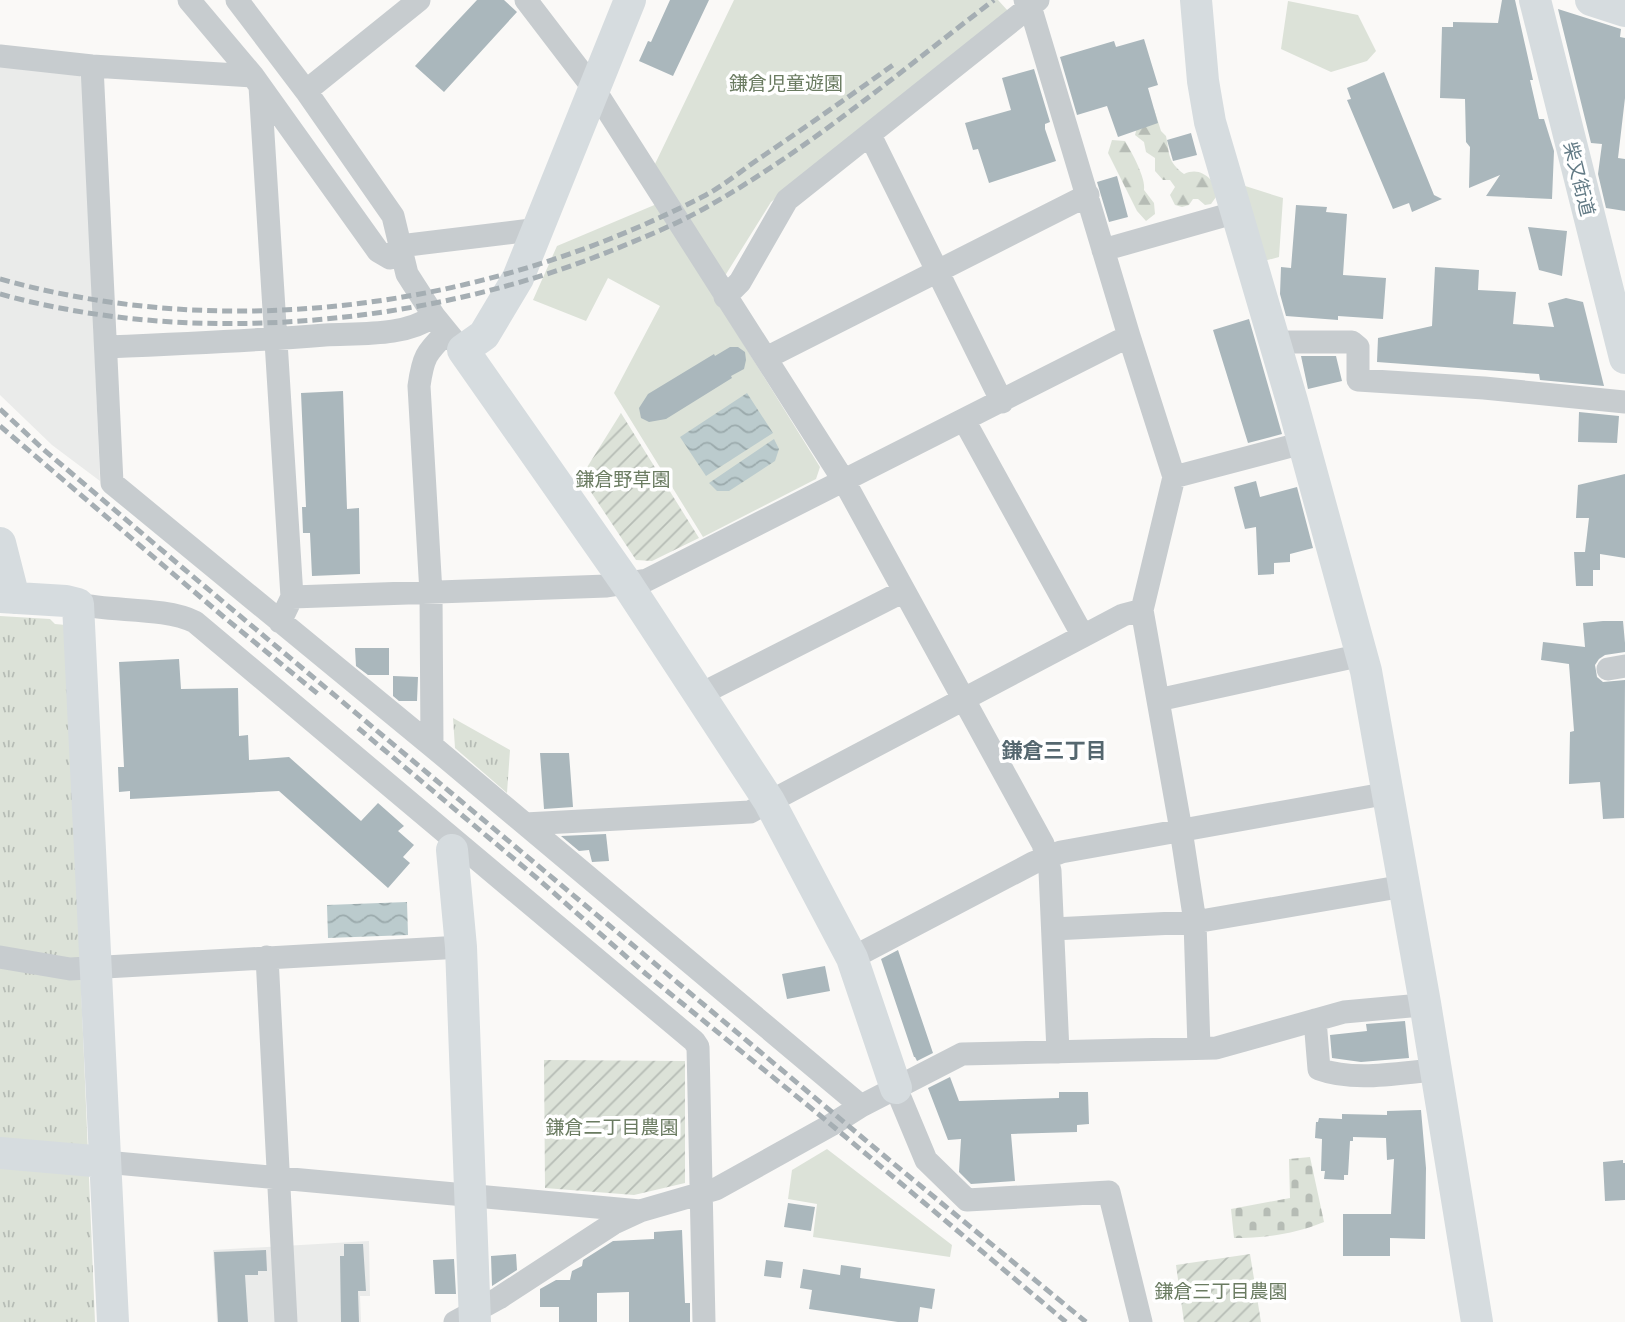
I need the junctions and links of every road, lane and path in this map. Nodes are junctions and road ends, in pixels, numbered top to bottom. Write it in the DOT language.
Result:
graph roads {
  1 [pos="189,0"];
  2 [pos="237,0"];
  3 [pos="419,0"];
  4 [pos="526,0"];
  5 [pos="630,0"];
  6 [pos="1196,0"];
  7 [pos="1535,0"];
  8 [pos="1591,0"];
  9 [pos="1031,2"];
  10 [pos="1625,11"];
  11 [pos="0,56"];
  12 [pos="92,66"];
  13 [pos="256,81"];
  14 [pos="594,89"];
  15 [pos="306,91"];
  16 [pos="870,135"];
  17 [pos="1087,195"];
  18 [pos="1237,212"];
  19 [pos="539,229"];
  20 [pos="1103,250"];
  21 [pos="401,251"];
  22 [pos="936,271"];
  23 [pos="725,297"];
  24 [pos="448,333"];
  25 [pos="1129,336"];
  26 [pos="275,339"];
  27 [pos="1275,342"];
  28 [pos="106,347"];
  29 [pos="766,358"];
  30 [pos="1625,358"];
  31 [pos="1002,401"];
  32 [pos="1625,402"];
  33 [pos="964,420"];
  34 [pos="1303,443"];
  35 [pos="1174,477"];
  36 [pos="844,481"];
  37 [pos="0,543"];
  38 [pos="627,584"];
  39 [pos="904,591"];
  40 [pos="431,593"];
  41 [pos="292,597"];
  42 [pos="7,598"];
  43 [pos="78,604"];
  44 [pos="1142,610"];
  45 [pos="280,622"];
  46 [pos="1083,636"];
  47 [pos="1362,655"];
  48 [pos="699,695"];
  49 [pos="963,699"];
  50 [pos="1158,700"];
  51 [pos="432,746"];
  52 [pos="1389,793"];
  53 [pos="769,802"];
  54 [pos="525,824"];
  55 [pos="1181,830"];
  56 [pos="452,844"];
  57 [pos="1048,857"];
  58 [pos="1404,886"];
  59 [pos="1195,922"];
  60 [pos="1053,929"];
  61 [pos="461,947"];
  62 [pos="0,957"];
  63 [pos="267,957"];
  64 [pos="852,958"];
  65 [pos="97,967"];
  66 [pos="1425,1003"];
  67 [pos="1315,1020"];
  68 [pos="1199,1048"];
  69 [pos="1058,1052"];
  70 [pos="1434,1070"];
  71 [pos="896,1088"];
  72 [pos="861,1106"];
  73 [pos="0,1153"];
  74 [pos="105,1162"];
  75 [pos="279,1178"];
  76 [pos="702,1194"];
  77 [pos="471,1196"];
  78 [pos="640,1211"];
  79 [pos="468,1318"];
  80 [pos="113,1322"];
  81 [pos="286,1322"];
  82 [pos="704,1322"];
  83 [pos="1141,1322"];
  84 [pos="1477,1322"];
  1 -- 13 [label="street"];
  2 -- 15 [label="street"];
  3 -- 15 [label="street"];
  4 -- 14 [label="street"];
  5 -- 14 [label="street"];
  6 -- 18 [label="street"];
  7 -- 30 [label="street, 柴又街道"];
  8 -- 10 [label="street"];
  9 -- 16 [label="street"];
  9 -- 17 [label="street"];
  11 -- 12 [label="street"];
  12 -- 13 [label="street"];
  12 -- 28 [label="street"];
  13 -- 21 [label="street"];
  13 -- 26 [label="street"];
  14 -- 19 [label="street"];
  14 -- 23 [label="street"];
  15 -- 21 [label="street"];
  16 -- 22 [label="street"];
  16 -- 23 [label="street"];
  17 -- 20 [label="street"];
  17 -- 22 [label="street"];
  18 -- 20 [label="street"];
  18 -- 27 [label="street"];
  19 -- 21 [label="street"];
  19 -- 24 [label="street"];
  20 -- 25 [label="street"];
  21 -- 24 [label="street"];
  22 -- 29 [label="street"];
  22 -- 31 [label="street"];
  23 -- 29 [label="street"];
  24 -- 26 [label="street"];
  24 -- 38 [label="street"];
  24 -- 40 [label="street"];
  25 -- 31 [label="street"];
  25 -- 35 [label="street"];
  26 -- 28 [label="street"];
  26 -- 41 [label="street"];
  27 -- 32 [label="street"];
  27 -- 34 [label="street"];
  28 -- 45 [label="street"];
  29 -- 36 [label="street"];
  31 -- 33 [label="street"];
  33 -- 36 [label="street"];
  33 -- 46 [label="street"];
  34 -- 35 [label="street"];
  34 -- 47 [label="street"];
  35 -- 44 [label="street"];
  36 -- 38 [label="street"];
  36 -- 39 [label="street"];
  37 -- 42 [label="street"];
  38 -- 40 [label="street"];
  38 -- 48 [label="street"];
  39 -- 48 [label="street"];
  39 -- 49 [label="street"];
  40 -- 41 [label="street"];
  40 -- 51 [label="street"];
  41 -- 45 [label="street"];
  42 -- 43 [label="street"];
  43 -- 56 [label="street"];
  43 -- 65 [label="street"];
  44 -- 46 [label="street"];
  44 -- 50 [label="street"];
  45 -- 51 [label="street"];
  46 -- 49 [label="street"];
  47 -- 50 [label="street"];
  47 -- 52 [label="street"];
  48 -- 53 [label="street"];
  49 -- 53 [label="street"];
  49 -- 57 [label="street"];
  50 -- 55 [label="street"];
  51 -- 54 [label="street"];
  52 -- 55 [label="street"];
  52 -- 58 [label="street"];
  53 -- 54 [label="street"];
  53 -- 64 [label="street"];
  54 -- 72 [label="street"];
  55 -- 57 [label="street"];
  55 -- 59 [label="street"];
  56 -- 61 [label="street"];
  56 -- 76 [label="street"];
  57 -- 60 [label="street"];
  57 -- 64 [label="street"];
  58 -- 59 [label="street"];
  58 -- 66 [label="street"];
  59 -- 60 [label="street"];
  59 -- 68 [label="street"];
  60 -- 69 [label="street"];
  61 -- 63 [label="street"];
  61 -- 77 [label="street"];
  62 -- 65 [label="street"];
  63 -- 65 [label="street"];
  63 -- 75 [label="street"];
  64 -- 71 [label="street"];
  65 -- 74 [label="street"];
  66 -- 67 [label="street"];
  66 -- 70 [label="street"];
  67 -- 68 [label="street"];
  67 -- 70 [label="street"];
  68 -- 69 [label="street"];
  69 -- 71 [label="street"];
  70 -- 84 [label="street"];
  71 -- 72 [label="street"];
  71 -- 83 [label="street"];
  72 -- 76 [label="street"];
  73 -- 74 [label="street"];
  74 -- 75 [label="street"];
  74 -- 80 [label="street"];
  75 -- 77 [label="street"];
  75 -- 81 [label="street"];
  76 -- 78 [label="street"];
  76 -- 82 [label="street"];
  77 -- 78 [label="street"];
  77 -- 79 [label="street"];
  78 -- 79 [label="street"];
}
